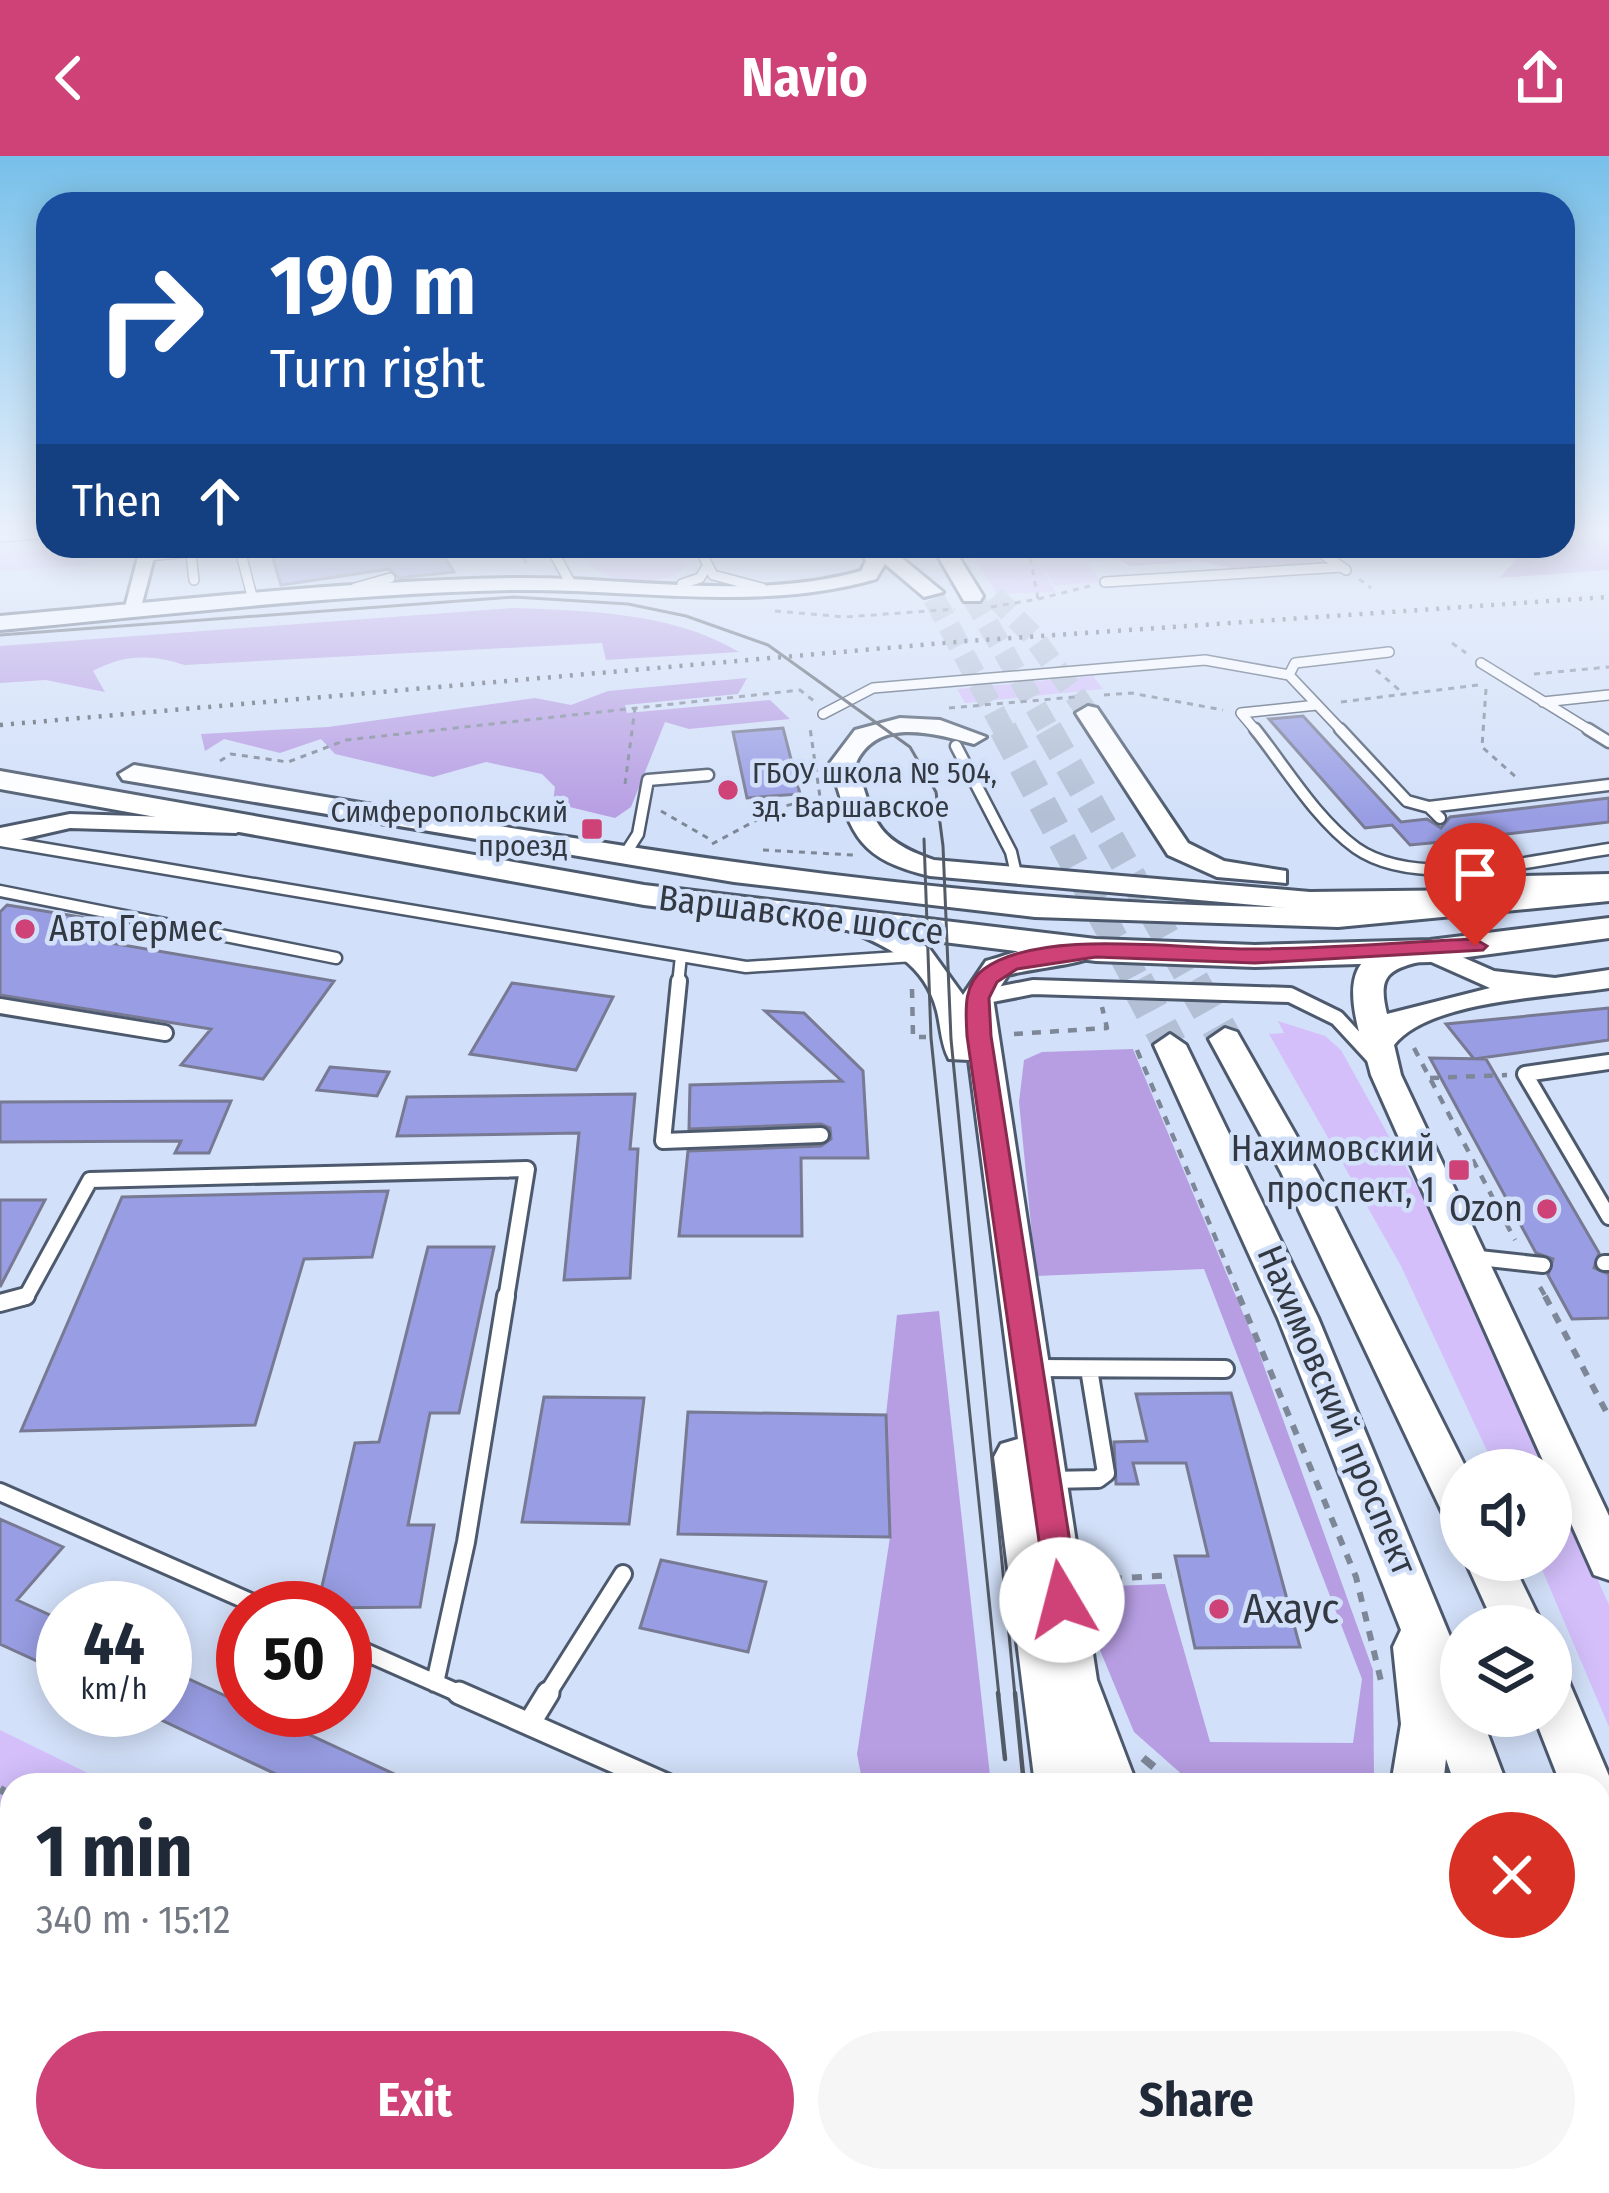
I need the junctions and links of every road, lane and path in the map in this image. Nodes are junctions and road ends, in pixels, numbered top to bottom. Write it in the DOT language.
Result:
graph roads {
  1 [pos="1389,652"];
  2 [pos="1360,656"];
  3 [pos="1481,663"];
  4 [pos="1609,667"];
  5 [pos="1289,676"];
  6 [pos="1505,677"];
  7 [pos="1403,694"];
  8 [pos="1609,695"];
  9 [pos="1543,702"];
  10 [pos="1317,705"];
  11 [pos="635,708"];
  12 [pos="826,713"];
  13 [pos="1088,713"];
  14 [pos="818,725"];
  15 [pos="965,741"];
  16 [pos="1609,742"];
  17 [pos="0,753"];
  18 [pos="220,761"];
  19 [pos="708,775"];
  20 [pos="0,780"];
  21 [pos="1609,785"];
  22 [pos="625,790"];
  23 [pos="1535,794"];
  24 [pos="1429,807"];
  25 [pos="661,811"];
  26 [pos="1440,818"];
  27 [pos="277,828"];
  28 [pos="0,838"];
  29 [pos="1461,839"];
  30 [pos="1609,849"];
  31 [pos="759,851"];
  32 [pos="859,855"];
  33 [pos="624,856"];
  34 [pos="1484,863"];
  35 [pos="1017,878"];
  36 [pos="1609,887"];
  37 [pos="0,891"];
  38 [pos="1556,897"];
  39 [pos="855,922"];
  40 [pos="1609,928"];
  41 [pos="1096,950"];
  42 [pos="1430,951"];
  43 [pos="682,956"];
  44 [pos="922,956"];
  45 [pos="335,958"];
  46 [pos="1609,979"];
  47 [pos="1554,987"];
  48 [pos="912,989"];
  49 [pos="0,1006"];
  50 [pos="967,1006"];
  51 [pos="1102,1007"];
  52 [pos="165,1033"];
  53 [pos="1013,1034"];
  54 [pos="914,1037"];
  55 [pos="1225,1039"];
  56 [pos="1154,1047"];
  57 [pos="1390,1050"];
  58 [pos="1609,1062"];
  59 [pos="1525,1074"];
  60 [pos="1430,1078"];
  61 [pos="820,1135"];
  62 [pos="1609,1217"];
  63 [pos="1468,1257"];
  64 [pos="1535,1264"];
  65 [pos="0,1303"];
  66 [pos="1029,1368"];
  67 [pos="1089,1369"];
  68 [pos="1226,1369"];
  69 [pos="1609,1417"];
  70 [pos="1440,1461"];
  71 [pos="1045,1480"];
  72 [pos="0,1492"];
  73 [pos="1609,1561"];
  74 [pos="623,1574"];
  75 [pos="1172,1575"];
  76 [pos="1408,1577"];
  77 [pos="1074,1580"];
  78 [pos="216,1587"];
  79 [pos="372,1655"];
  80 [pos="434,1683"];
  81 [pos="1382,1688"];
  82 [pos="529,1724"];
  83 [pos="1568,1737"];
  84 [pos="1130,1747"];
  85 [pos="640,1773"];
  86 [pos="1059,1773"];
  87 [pos="1107,1773"];
  88 [pos="1161,1773"];
  89 [pos="1419,1773"];
  90 [pos="1477,1773"];
  91 [pos="1582,1773"];
  1 -- 2 [label="lane"];
  2 -- 5 [label="lane"];
  2 -- 7 [label="path"];
  3 -- 6 [label="lane"];
  4 -- 6 [label="path"];
  5 -- 10 [label="lane"];
  5 -- 12 [label="lane"];
  6 -- 9 [label="lane"];
  7 -- 10 [label="path"];
  7 -- 23 [label="path"];
  8 -- 9 [label="lane"];
  9 -- 16 [label="lane"];
  10 -- 24 [label="lane"];
  10 -- 34 [label="lane"];
  11 -- 12 [label="path"];
  11 -- 18 [label="path"];
  11 -- 22 [label="path"];
  13 -- 36 [label="main road"];
  14 -- 25 [label="path"];
  15 -- 35 [label="lane"];
  15 -- 35 [label="main road"];
  17 -- 33 [label="main road, Варшавское шоссе"];
  19 -- 33 [label="lane"];
  20 -- 27 [label="main road, Варшавское шоссе"];
  21 -- 23 [label="lane"];
  23 -- 24 [label="lane"];
  24 -- 26 [label="lane"];
  27 -- 28 [label="street"];
  27 -- 39 [label="main road, Варшавское шоссе"];
  28 -- 43 [label="lane"];
  29 -- 34 [label="lane"];
  30 -- 34 [label="lane"];
  31 -- 32 [label="path"];
  33 -- 38 [label="main road, Варшавское шоссе"];
  35 -- 38 [label="main road"];
  36 -- 38 [label="main road, Варшавское шоссе"];
  37 -- 45 [label="lane"];
  39 -- 41 [label="main road, Варшавское шоссе"];
  39 -- 44 [label="main road"];
  40 -- 42 [label="main road, Варшавское шоссе"];
  41 -- 42 [label="main road, Варшавское шоссе"];
  41 -- 50 [label="main road"];
  42 -- 47 [label="street"];
  42 -- 57 [label="street"];
  43 -- 44 [label="lane"];
  43 -- 61 [label="lane"];
  44 -- 50 [label="main road"];
  46 -- 47 [label="street"];
  47 -- 57 [label="street"];
  48 -- 54 [label="path"];
  49 -- 52 [label="lane"];
  50 -- 57 [label="lane"];
  50 -- 66 [label="main road"];
  50 -- 86 [label="main road"];
  51 -- 53 [label="path"];
  55 -- 70 [label="main road, Нахимовский проспект"];
  56 -- 76 [label="main road, Нахимовский проспект"];
  56 -- 81 [label="path"];
  57 -- 60 [label="path"];
  57 -- 63 [label="street"];
  58 -- 59 [label="lane"];
  59 -- 60 [label="path"];
  59 -- 62 [label="lane"];
  60 -- 64 [label="path"];
  63 -- 64 [label="lane"];
  63 -- 73 [label="street"];
  64 -- 69 [label="path"];
  65 -- 80 [label="lane"];
  66 -- 67 [label="lane"];
  66 -- 71 [label="main road"];
  67 -- 68 [label="lane"];
  67 -- 71 [label="lane"];
  71 -- 87 [label="main road"];
  72 -- 78 [label="lane"];
  74 -- 82 [label="lane"];
  75 -- 77 [label="path"];
  76 -- 89 [label="main road"];
  76 -- 90 [label="main road, Нахимовский проспект"];
  79 -- 80 [label="lane"];
  80 -- 82 [label="lane"];
  82 -- 85 [label="lane"];
  83 -- 91 [label="main road"];
  84 -- 88 [label="path"];
}
